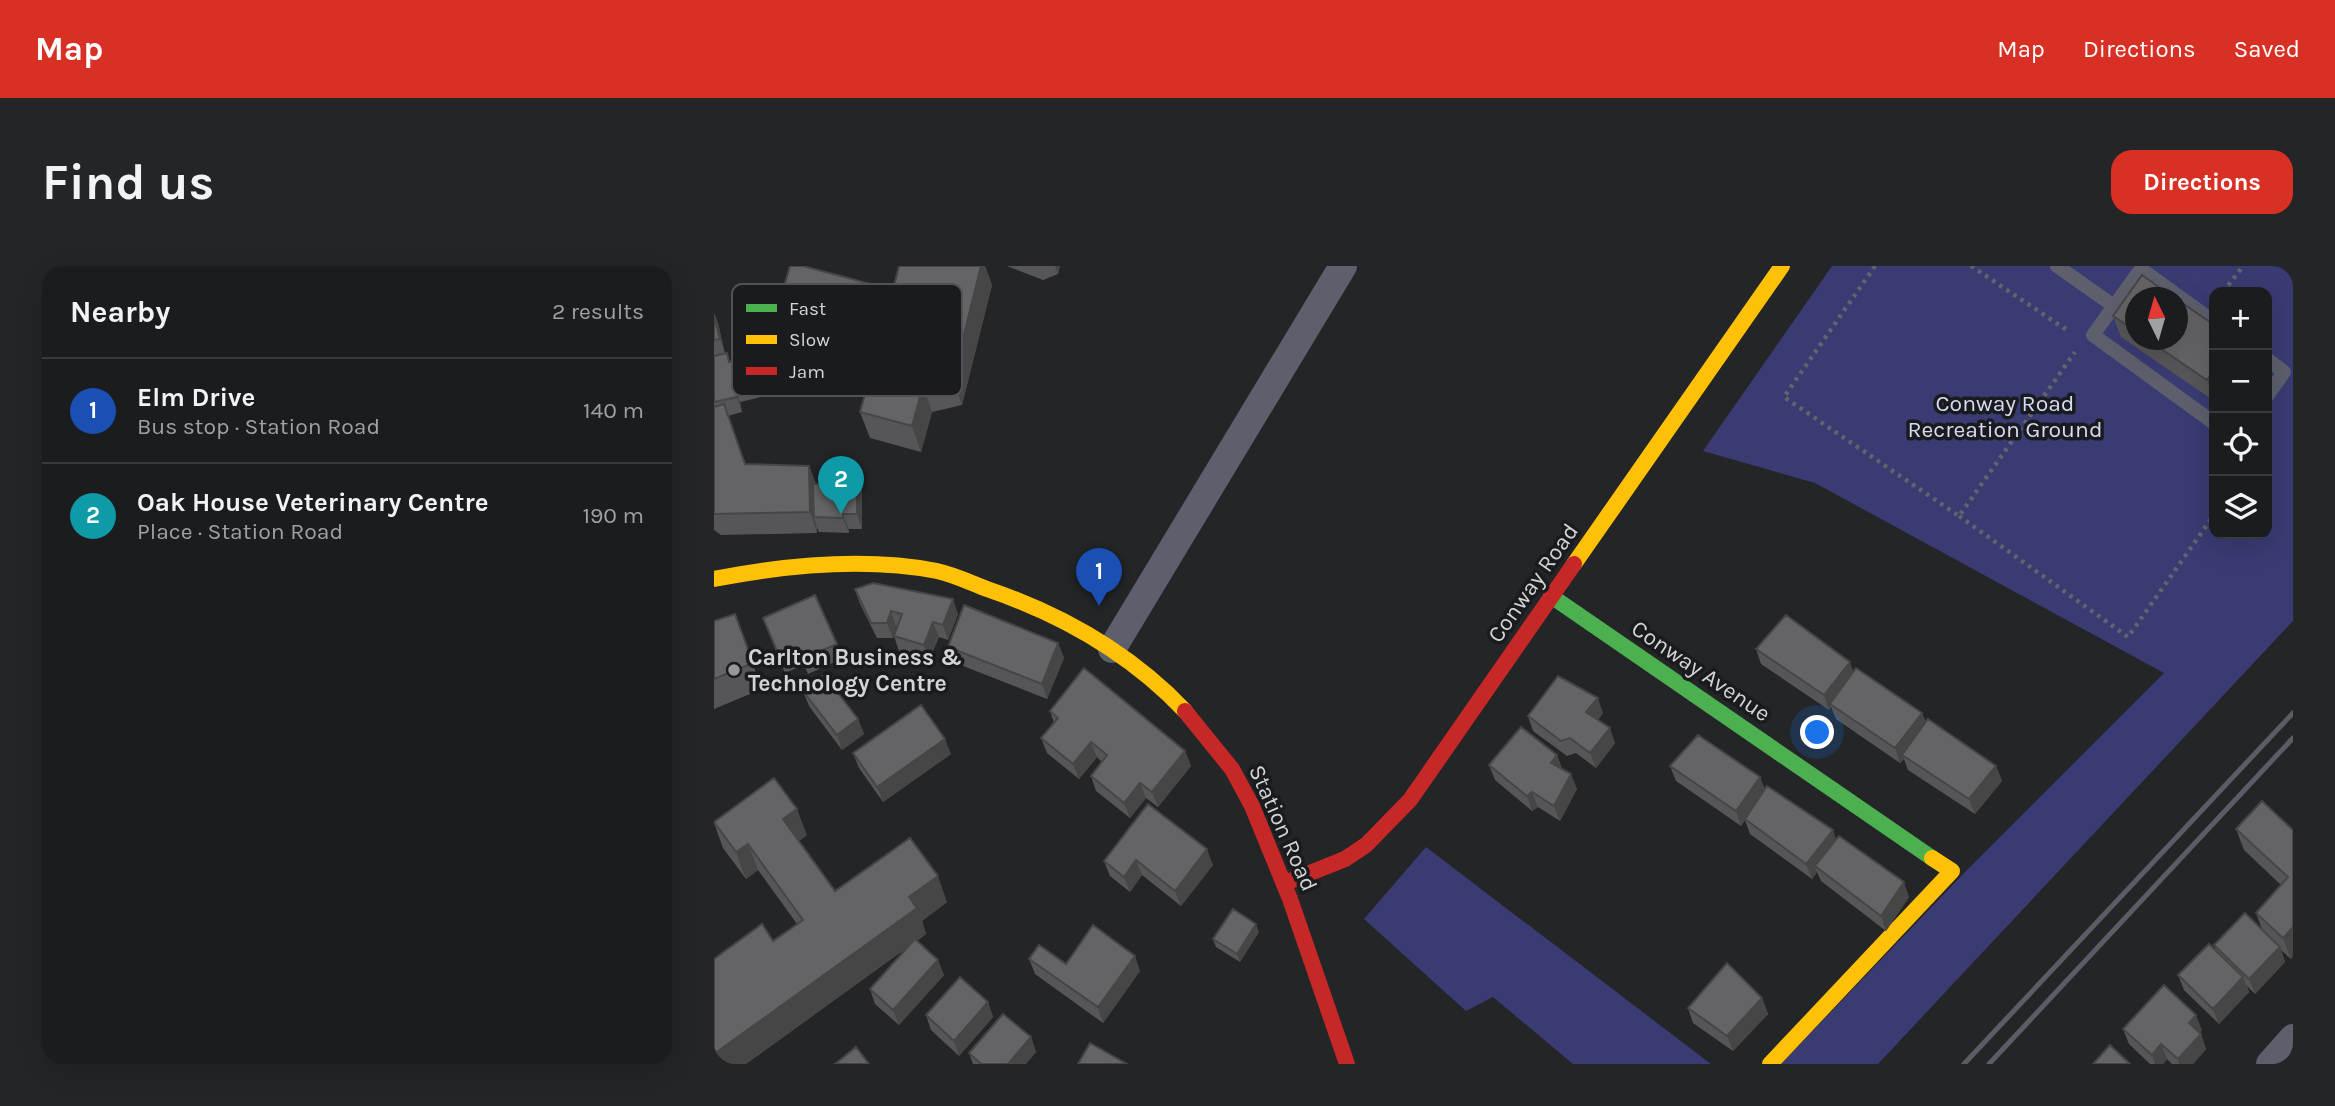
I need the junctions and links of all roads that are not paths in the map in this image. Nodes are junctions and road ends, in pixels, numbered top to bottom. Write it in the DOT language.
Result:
graph roads {
  1 [pos="1343,266"];
  2 [pos="1782,266"];
  3 [pos="2057,266"];
  4 [pos="2114,306"];
  5 [pos="2209,318"];
  6 [pos="2272,363"];
  7 [pos="2272,389"];
  8 [pos="2209,418"];
  9 [pos="714,579"];
  10 [pos="1551,596"];
  11 [pos="1112,649"];
  12 [pos="1285,883"];
  13 [pos="1347,1064"];
  14 [pos="1770,1064"];
  1 -- 11 [label="street"];
  2 -- 10 [label="street, Conway Road"];
  3 -- 4 [label="lane"];
  4 -- 5 [label="lane"];
  4 -- 8 [label="lane"];
  6 -- 7 [label="lane"];
  9 -- 11 [label="street, Station Road"];
  10 -- 12 [label="street, Conway Road"];
  10 -- 14 [label="street, Conway Avenue"];
  11 -- 12 [label="street, Station Road"];
  12 -- 13 [label="street, Station Road"];
}
